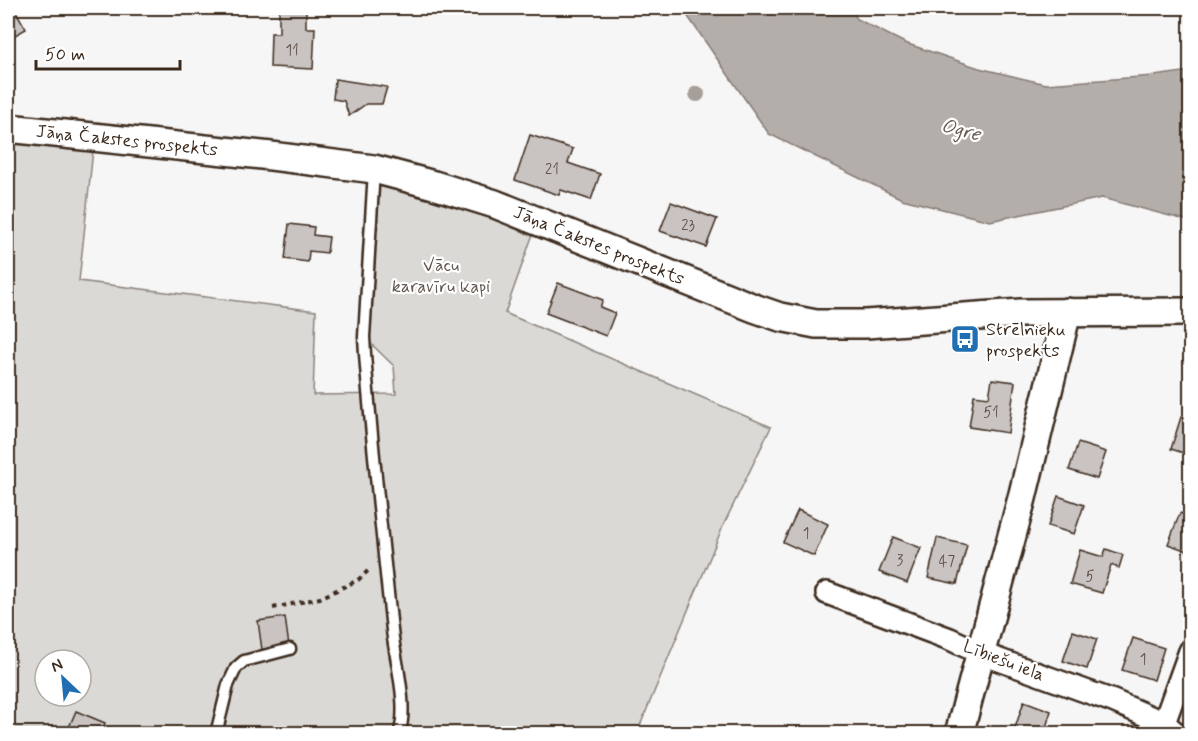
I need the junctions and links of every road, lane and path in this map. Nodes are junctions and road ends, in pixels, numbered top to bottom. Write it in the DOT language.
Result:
graph roads {
  1 [pos="8,128"];
  2 [pos="374,169"];
  3 [pos="1067,312"];
  4 [pos="1191,312"];
  5 [pos="384,556"];
  6 [pos="827,593"];
  7 [pos="273,608"];
  8 [pos="290,650"];
  9 [pos="1191,651"];
  10 [pos="980,653"];
  11 [pos="1170,728"];
  12 [pos="216,734"];
  13 [pos="399,734"];
  14 [pos="959,734"];
  1 -- 2 [label="street, Jāņa Čakstes prospekts"];
  2 -- 3 [label="street, Jāņa Čakstes prospekts"];
  2 -- 5 [label="lane"];
  3 -- 4 [label="street, Jāņa Čakstes prospekts"];
  3 -- 10 [label="street"];
  5 -- 7 [label="path"];
  5 -- 13 [label="lane"];
  6 -- 10 [label="street, Lībiešu iela"];
  8 -- 12 [label="lane"];
  9 -- 11 [label="street"];
  10 -- 11 [label="street, Lībiešu iela"];
  10 -- 14 [label="street"];
}
